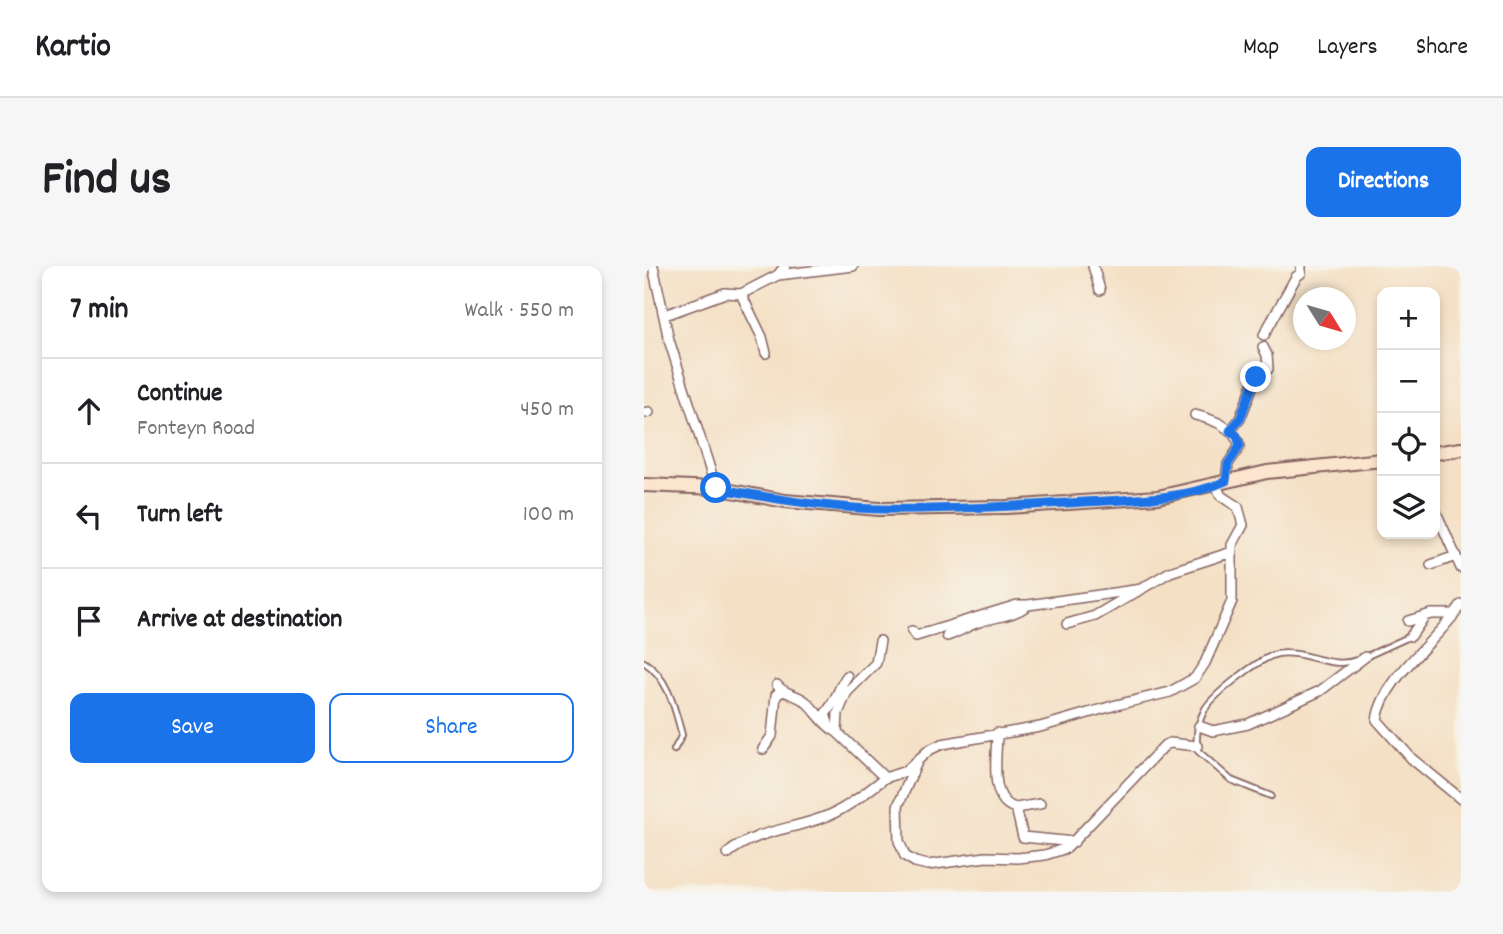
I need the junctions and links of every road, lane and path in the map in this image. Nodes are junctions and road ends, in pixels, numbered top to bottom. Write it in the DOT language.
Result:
graph roads {
  1 [pos="653,266"];
  2 [pos="785,266"];
  3 [pos="852,266"];
  4 [pos="1093,266"];
  5 [pos="1301,266"];
  6 [pos="778,275"];
  7 [pos="1100,290"];
  8 [pos="741,294"];
  9 [pos="664,315"];
  10 [pos="1264,335"];
  11 [pos="1264,347"];
  12 [pos="766,353"];
  13 [pos="1195,415"];
  14 [pos="1230,431"];
  15 [pos="1461,449"];
  16 [pos="1440,452"];
  17 [pos="1377,460"];
  18 [pos="1221,483"];
  19 [pos="644,485"];
  20 [pos="716,488"];
  21 [pos="1440,523"];
  22 [pos="1232,552"];
  23 [pos="1455,556"];
  24 [pos="1431,565"];
  25 [pos="1461,568"];
  26 [pos="1142,589"];
  27 [pos="1028,605"];
  28 [pos="1461,605"];
  29 [pos="1455,614"];
  30 [pos="1424,617"];
  31 [pos="1408,621"];
  32 [pos="1067,624"];
  33 [pos="912,631"];
  34 [pos="947,636"];
  35 [pos="1411,636"];
  36 [pos="880,641"];
  37 [pos="1365,657"];
  38 [pos="644,662"];
  39 [pos="847,676"];
  40 [pos="1199,726"];
  41 [pos="837,732"];
  42 [pos="997,733"];
  43 [pos="1197,746"];
  44 [pos="763,749"];
  45 [pos="674,750"];
  46 [pos="918,761"];
  47 [pos="885,778"];
  48 [pos="1270,796"];
  49 [pos="1461,799"];
  50 [pos="1040,804"];
  51 [pos="1016,808"];
  52 [pos="1074,842"];
  53 [pos="727,854"];
  1 -- 9 [label="street"];
  2 -- 6 [label="street"];
  3 -- 6 [label="street"];
  4 -- 7 [label="street"];
  5 -- 10 [label="street"];
  6 -- 8 [label="street"];
  8 -- 9 [label="street"];
  8 -- 12 [label="street"];
  9 -- 20 [label="street"];
  11 -- 14 [label="street"];
  13 -- 14 [label="street"];
  14 -- 18 [label="street"];
  15 -- 16 [label="street"];
  17 -- 18 [label="street"];
  18 -- 20 [label="street"];
  18 -- 22 [label="street"];
  19 -- 20 [label="street"];
  21 -- 23 [label="street"];
  22 -- 26 [label="street"];
  22 -- 42 [label="street"];
  23 -- 24 [label="street"];
  23 -- 25 [label="street"];
  26 -- 27 [label="street"];
  26 -- 32 [label="street"];
  27 -- 33 [label="street"];
  27 -- 34 [label="street"];
  28 -- 29 [label="street"];
  29 -- 30 [label="street"];
  29 -- 49 [label="street"];
  30 -- 31 [label="street"];
  30 -- 35 [label="street"];
  35 -- 37 [label="lane"];
  36 -- 41 [label="street"];
  37 -- 40 [label="street"];
  37 -- 40 [label="lane"];
  38 -- 45 [label="lane"];
  39 -- 41 [label="street"];
  40 -- 43 [label="lane"];
  41 -- 44 [label="street"];
  41 -- 47 [label="street"];
  42 -- 46 [label="street"];
  42 -- 51 [label="street"];
  43 -- 48 [label="lane"];
  43 -- 52 [label="street"];
  46 -- 47 [label="street"];
  46 -- 52 [label="street"];
  47 -- 53 [label="street"];
  50 -- 51 [label="street"];
  51 -- 52 [label="street"];
}
